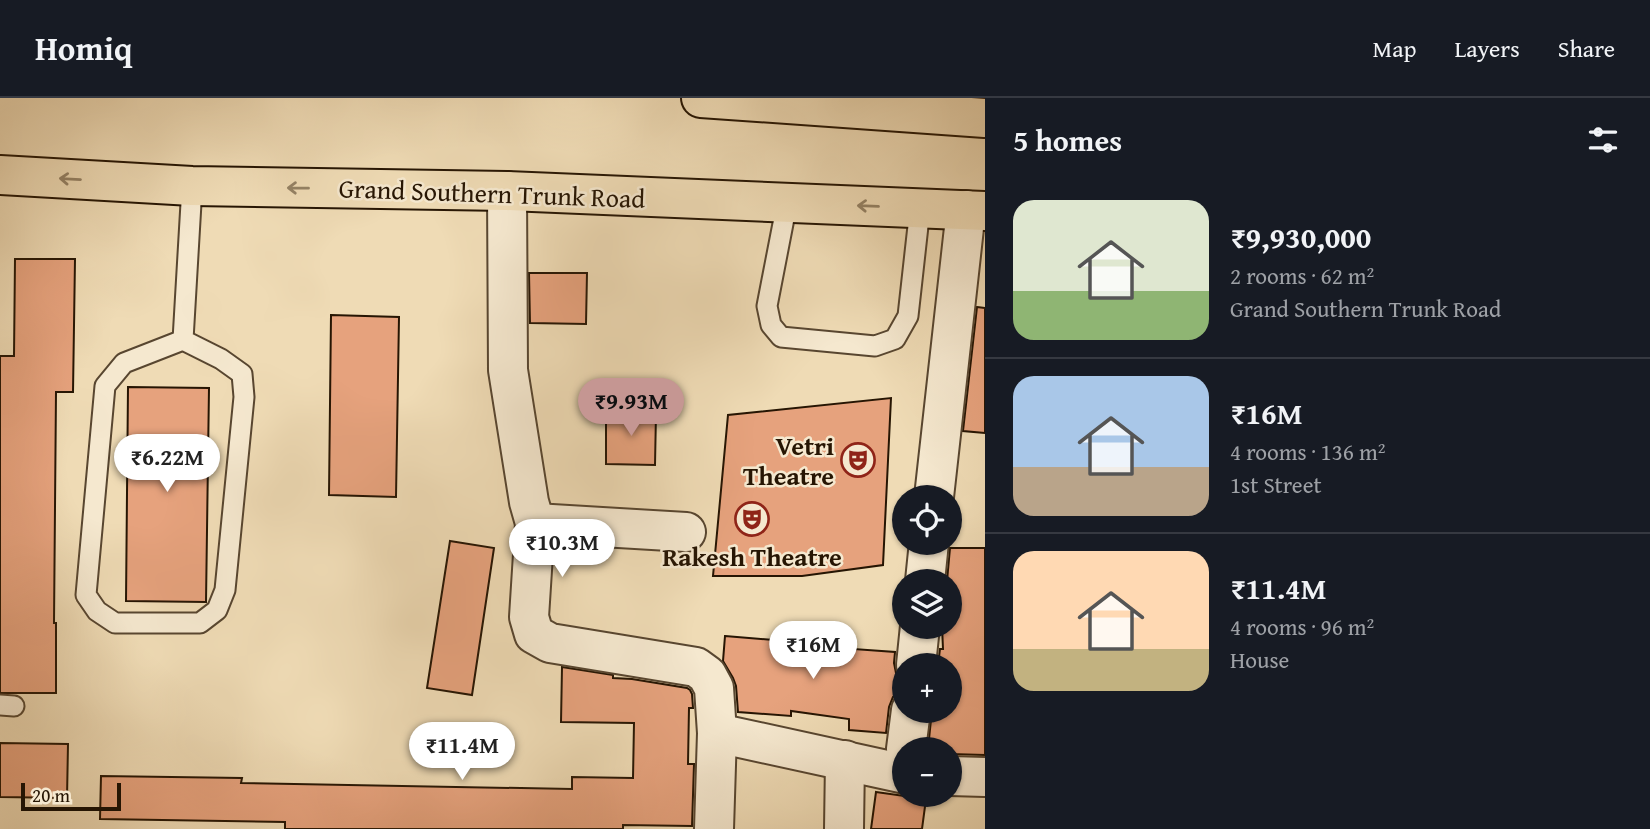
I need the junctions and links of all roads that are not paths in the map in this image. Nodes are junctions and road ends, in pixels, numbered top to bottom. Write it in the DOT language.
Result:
graph roads {
  1 [pos="701,98"];
  2 [pos="985,118"];
  3 [pos="0,175"];
  4 [pos="192,186"];
  5 [pos="507,191"];
  6 [pos="787,203"];
  7 [pos="920,208"];
  8 [pos="976,210"];
  9 [pos="183,340"];
  10 [pos="936,485"];
  11 [pos="536,523"];
  12 [pos="686,531"];
  13 [pos="717,733"];
  14 [pos="845,760"];
  15 [pos="892,764"];
  16 [pos="962,776"];
  17 [pos="985,777"];
  18 [pos="714,829"];
  19 [pos="844,829"];
  1 -- 2 [label="main road"];
  4 -- 3 [label="main road, Grand Southern Trunk Road, one-way"];
  5 -- 4 [label="main road, Grand Southern Trunk Road, one-way"];
  4 -- 9 [label="lane"];
  5 -- 6 [label="main road, Grand Southern Trunk Road"];
  5 -- 11 [label="street"];
  7 -- 6 [label="main road, Grand Southern Trunk Road, one-way"];
  6 -- 7 [label="lane"];
  7 -- 8 [label="main road, Grand Southern Trunk Road"];
  8 -- 10 [label="street"];
  9 -- 9 [label="lane"];
  11 -- 12 [label="street"];
  11 -- 13 [label="street"];
  13 -- 14 [label="street"];
  13 -- 18 [label="street"];
  14 -- 15 [label="street"];
  14 -- 19 [label="street"];
  16 -- 17 [label="street"];
}
